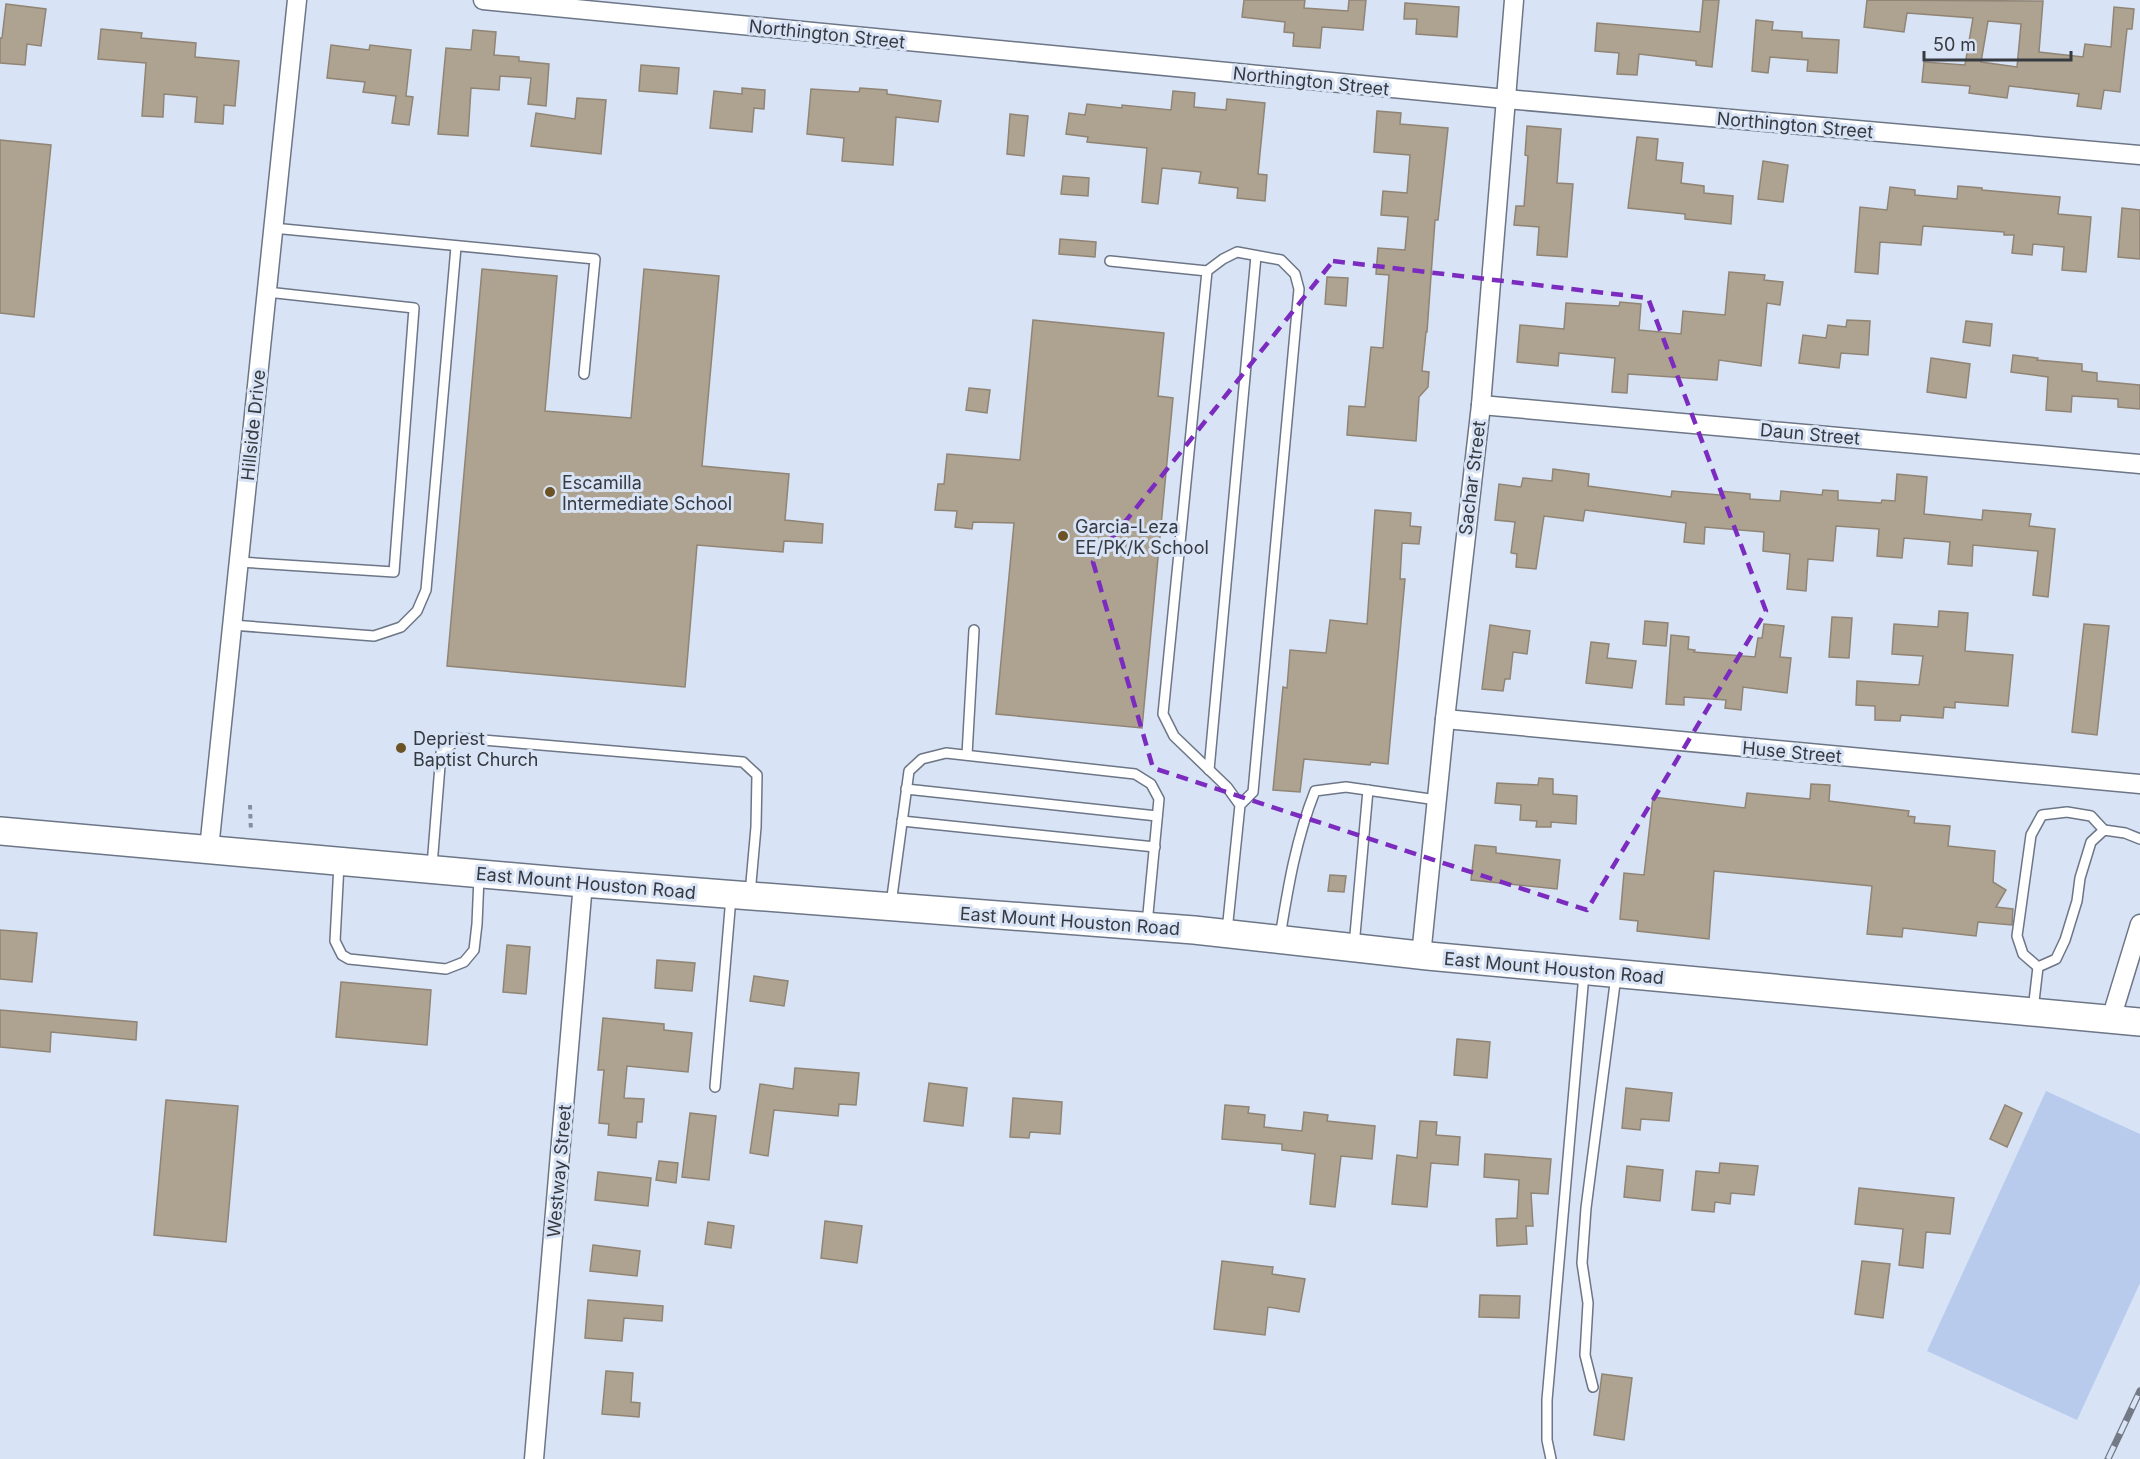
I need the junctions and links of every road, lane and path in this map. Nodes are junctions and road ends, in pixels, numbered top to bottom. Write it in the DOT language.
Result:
graph roads {
  1 [pos="297,0"];
  2 [pos="483,0"];
  3 [pos="1514,0"];
  4 [pos="1506,99"];
  5 [pos="2140,155"];
  6 [pos="273,228"];
  7 [pos="456,247"];
  8 [pos="1256,256"];
  9 [pos="1110,261"];
  10 [pos="1207,271"];
  11 [pos="267,292"];
  12 [pos="584,374"];
  13 [pos="1480,405"];
  14 [pos="2140,464"];
  15 [pos="239,562"];
  16 [pos="232,625"];
  17 [pos="974,630"];
  18 [pos="1445,719"];
  19 [pos="967,755"];
  20 [pos="1209,770"];
  21 [pos="2140,784"];
  22 [pos="906,789"];
  23 [pos="1368,790"];
  24 [pos="1437,800"];
  25 [pos="250,805"];
  26 [pos="1240,805"];
  27 [pos="1157,816"];
  28 [pos="902,821"];
  29 [pos="2104,830"];
  30 [pos="0,831"];
  31 [pos="251,839"];
  32 [pos="2140,839"];
  33 [pos="1155,847"];
  34 [pos="209,849"];
  35 [pos="339,861"];
  36 [pos="432,870"];
  37 [pos="479,874"];
  38 [pos="583,884"];
  39 [pos="740,895"];
  40 [pos="890,907"];
  41 [pos="2140,924"];
  42 [pos="1147,927"];
  43 [pos="1227,934"];
  44 [pos="1279,940"];
  45 [pos="1354,948"];
  46 [pos="1421,956"];
  47 [pos="2038,967"];
  48 [pos="1584,971"];
  49 [pos="1616,974"];
  50 [pos="2033,1012"];
  51 [pos="2111,1019"];
  52 [pos="2140,1022"];
  53 [pos="715,1087"];
  54 [pos="1593,1387"];
  55 [pos="534,1459"];
  56 [pos="1551,1459"];
  1 -- 6 [label="street, Hillside Drive"];
  2 -- 4 [label="street, Northington Street"];
  3 -- 4 [label="street, Sachar Street"];
  4 -- 5 [label="street, Northington Street"];
  4 -- 13 [label="street, Sachar Street"];
  6 -- 7 [label="lane"];
  6 -- 11 [label="street, Hillside Drive"];
  7 -- 12 [label="lane"];
  7 -- 16 [label="lane"];
  8 -- 10 [label="lane"];
  8 -- 20 [label="lane"];
  8 -- 26 [label="lane"];
  9 -- 10 [label="lane"];
  10 -- 20 [label="lane"];
  11 -- 15 [label="street, Hillside Drive"];
  11 -- 15 [label="lane"];
  13 -- 14 [label="street, Daun Street"];
  13 -- 18 [label="street, Sachar Street"];
  15 -- 16 [label="street, Hillside Drive"];
  16 -- 34 [label="street, Hillside Drive"];
  17 -- 19 [label="lane"];
  18 -- 21 [label="street, Huse Street"];
  18 -- 24 [label="street, Sachar Street"];
  19 -- 22 [label="lane"];
  19 -- 27 [label="lane"];
  20 -- 26 [label="lane"];
  22 -- 27 [label="lane"];
  22 -- 28 [label="lane"];
  23 -- 24 [label="lane"];
  23 -- 44 [label="lane"];
  23 -- 45 [label="lane"];
  24 -- 46 [label="street, Sachar Street"];
  25 -- 31 [label="path"];
  26 -- 43 [label="lane"];
  27 -- 33 [label="lane"];
  28 -- 33 [label="lane"];
  28 -- 40 [label="lane"];
  29 -- 32 [label="lane"];
  29 -- 47 [label="lane"];
  29 -- 47 [label="lane"];
  30 -- 34 [label="main road, East Mount Houston Road"];
  33 -- 42 [label="lane"];
  34 -- 35 [label="main road, East Mount Houston Road"];
  35 -- 36 [label="main road, East Mount Houston Road"];
  35 -- 37 [label="lane"];
  36 -- 37 [label="main road, East Mount Houston Road"];
  36 -- 39 [label="lane"];
  37 -- 38 [label="main road, East Mount Houston Road"];
  38 -- 39 [label="main road, East Mount Houston Road"];
  38 -- 55 [label="street, Westway Street"];
  39 -- 40 [label="main road, East Mount Houston Road"];
  39 -- 53 [label="lane"];
  40 -- 42 [label="main road, East Mount Houston Road"];
  41 -- 51 [label="street"];
  42 -- 43 [label="main road, East Mount Houston Road"];
  43 -- 44 [label="main road, East Mount Houston Road"];
  44 -- 45 [label="main road, East Mount Houston Road"];
  45 -- 46 [label="main road, East Mount Houston Road"];
  46 -- 48 [label="main road, East Mount Houston Road"];
  47 -- 50 [label="lane"];
  48 -- 49 [label="main road, East Mount Houston Road"];
  48 -- 56 [label="lane"];
  49 -- 50 [label="main road, East Mount Houston Road"];
  49 -- 54 [label="lane"];
  50 -- 51 [label="main road, East Mount Houston Road"];
  51 -- 52 [label="main road, East Mount Houston Road"];
}
